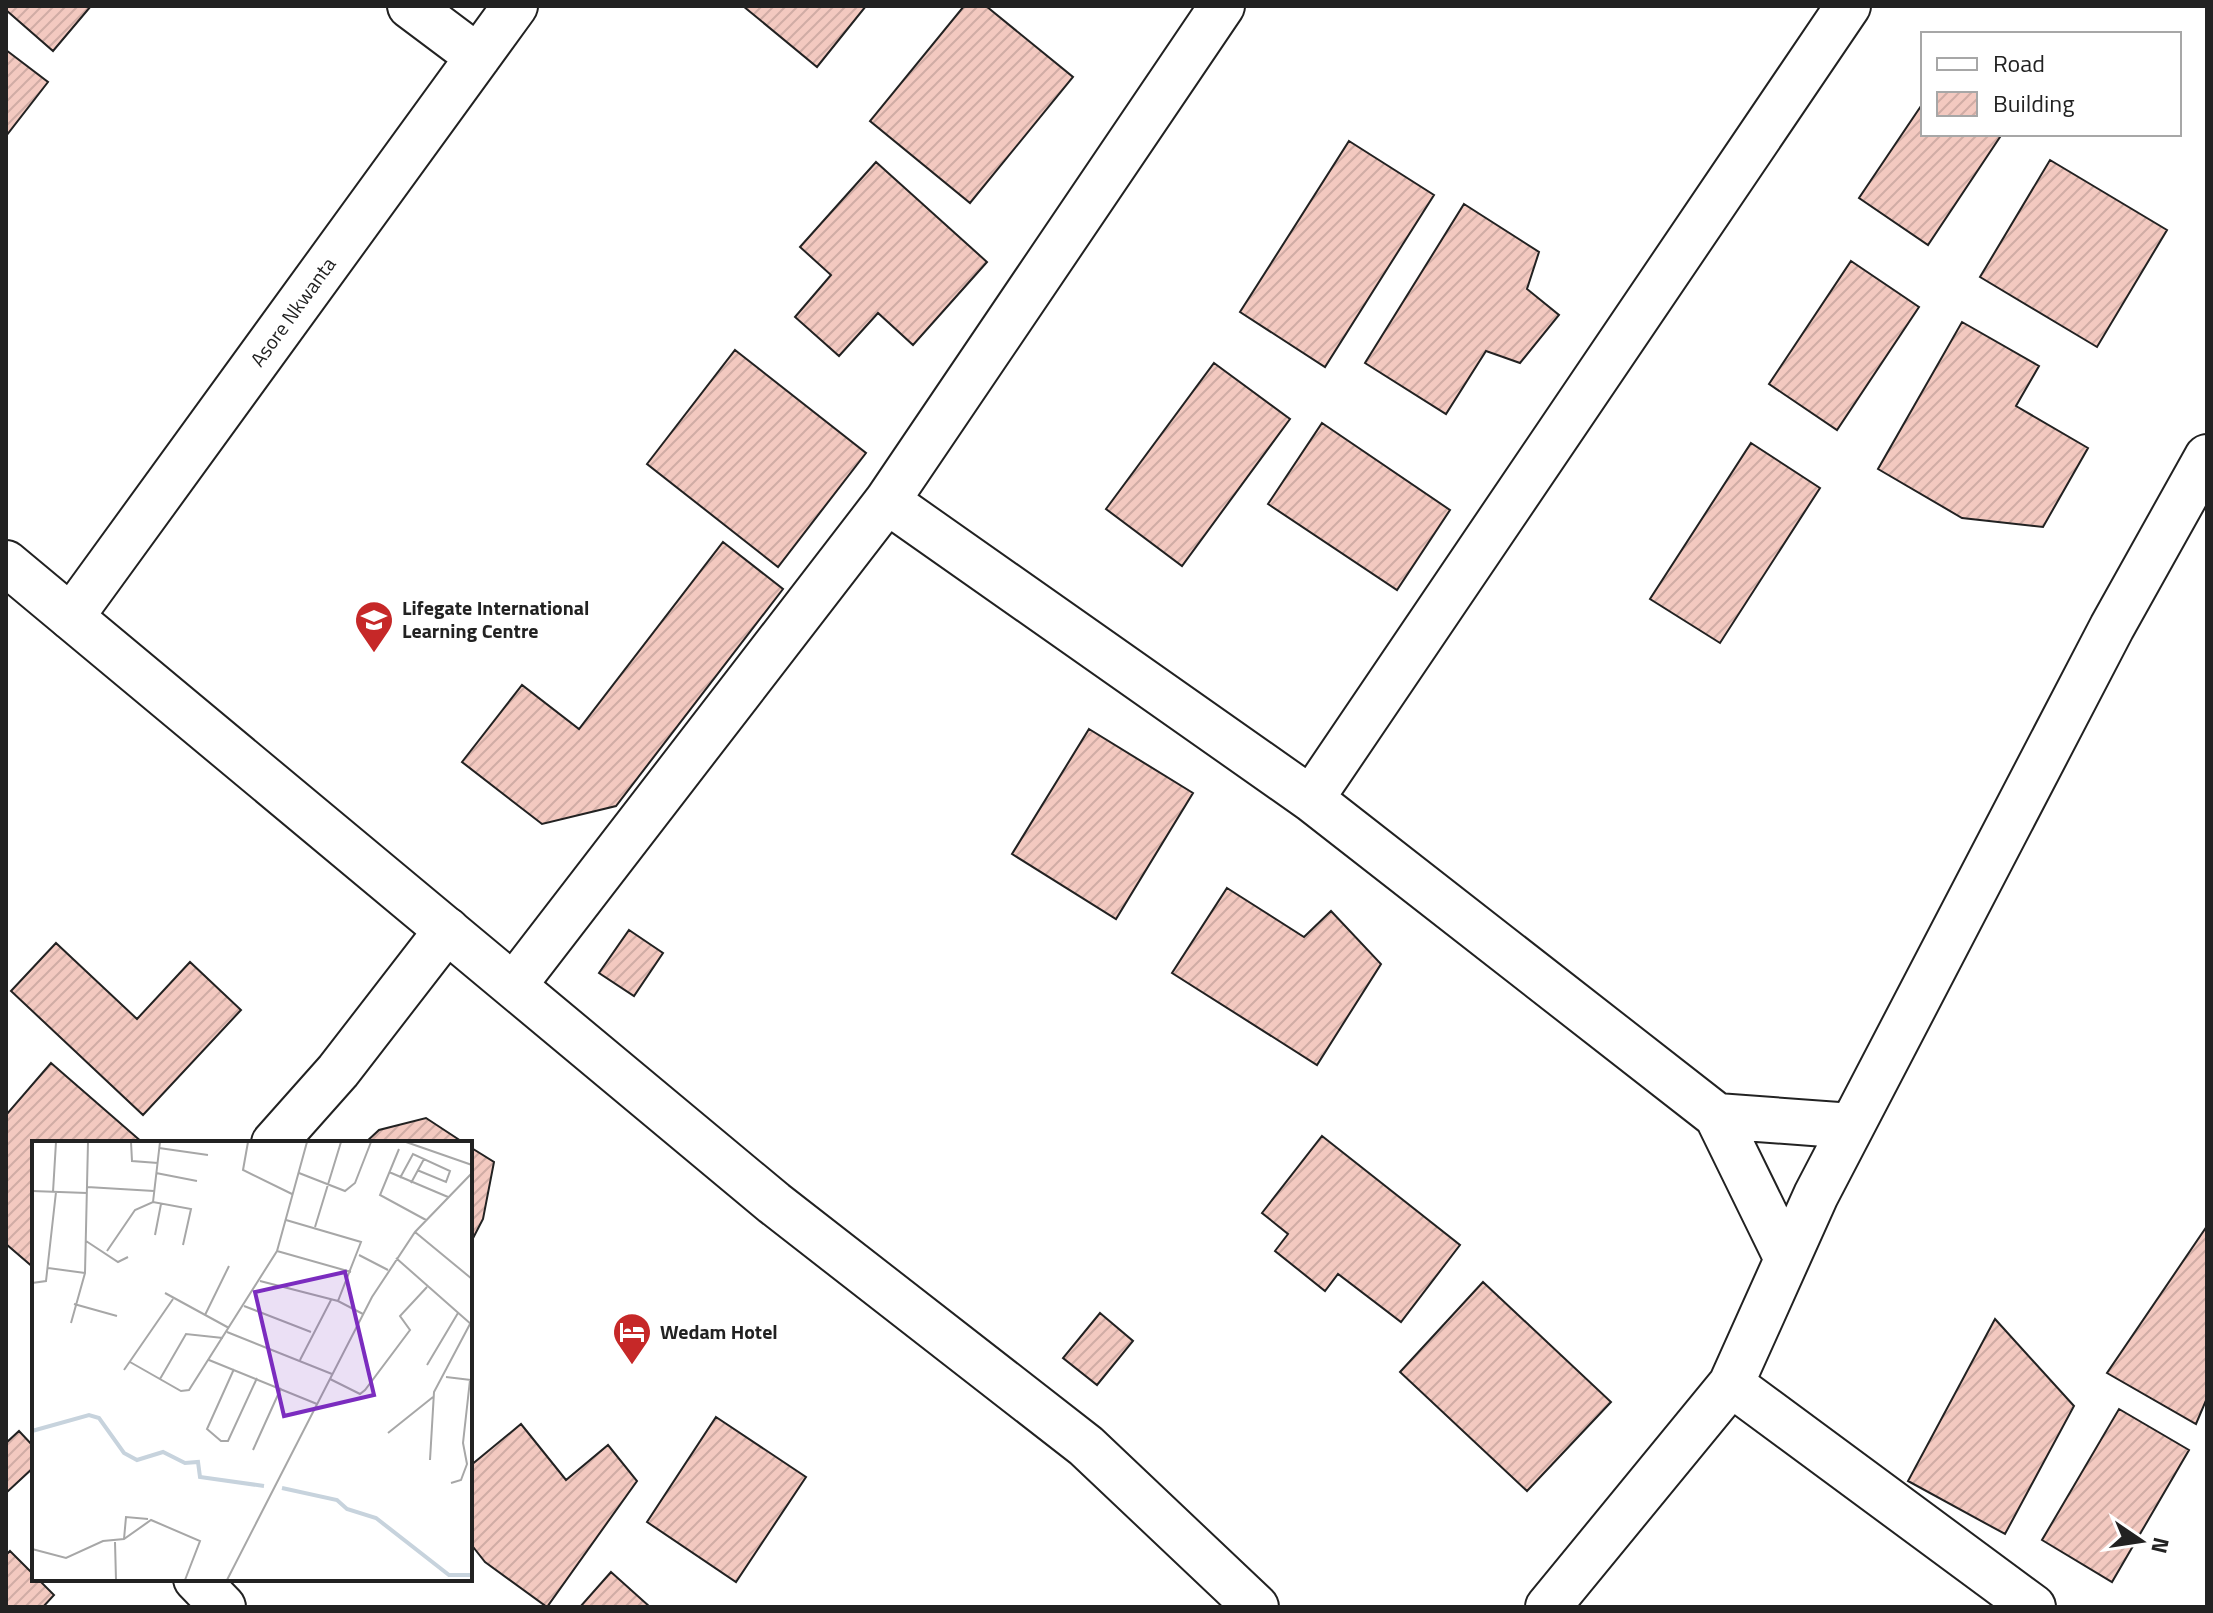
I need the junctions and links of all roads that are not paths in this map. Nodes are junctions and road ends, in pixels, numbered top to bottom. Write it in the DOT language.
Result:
graph roads {
  1 [pos="410,6"];
  2 [pos="515,6"];
  3 [pos="1222,6"];
  4 [pos="1848,6"];
  5 [pos="478,57"];
  6 [pos="2207,457"];
  7 [pos="887,501"];
  8 [pos="6,563"];
  9 [pos="71,617"];
  10 [pos="1311,799"];
  11 [pos="447,930"];
  12 [pos="514,985"];
  13 [pos="1717,1116"];
  14 [pos="1852,1126"];
  15 [pos="276,1141"];
  16 [pos="1787,1259"];
  17 [pos="1731,1384"];
  18 [pos="198,1581"];
  19 [pos="223,1607"];
  20 [pos="1256,1607"];
  21 [pos="1548,1607"];
  22 [pos="2033,1607"];
  1 -- 5 [label="street"];
  2 -- 5 [label="street, Asore Nkwanta"];
  3 -- 7 [label="street"];
  4 -- 10 [label="street"];
  5 -- 9 [label="street, Asore Nkwanta"];
  6 -- 14 [label="street"];
  7 -- 10 [label="street"];
  7 -- 12 [label="street"];
  8 -- 9 [label="street"];
  9 -- 11 [label="street"];
  10 -- 13 [label="street"];
  11 -- 12 [label="street"];
  11 -- 15 [label="street"];
  12 -- 20 [label="street"];
  13 -- 14 [label="street"];
  13 -- 16 [label="street"];
  14 -- 16 [label="street"];
  16 -- 17 [label="street"];
  17 -- 21 [label="street"];
  17 -- 22 [label="street"];
  18 -- 19 [label="street"];
}
